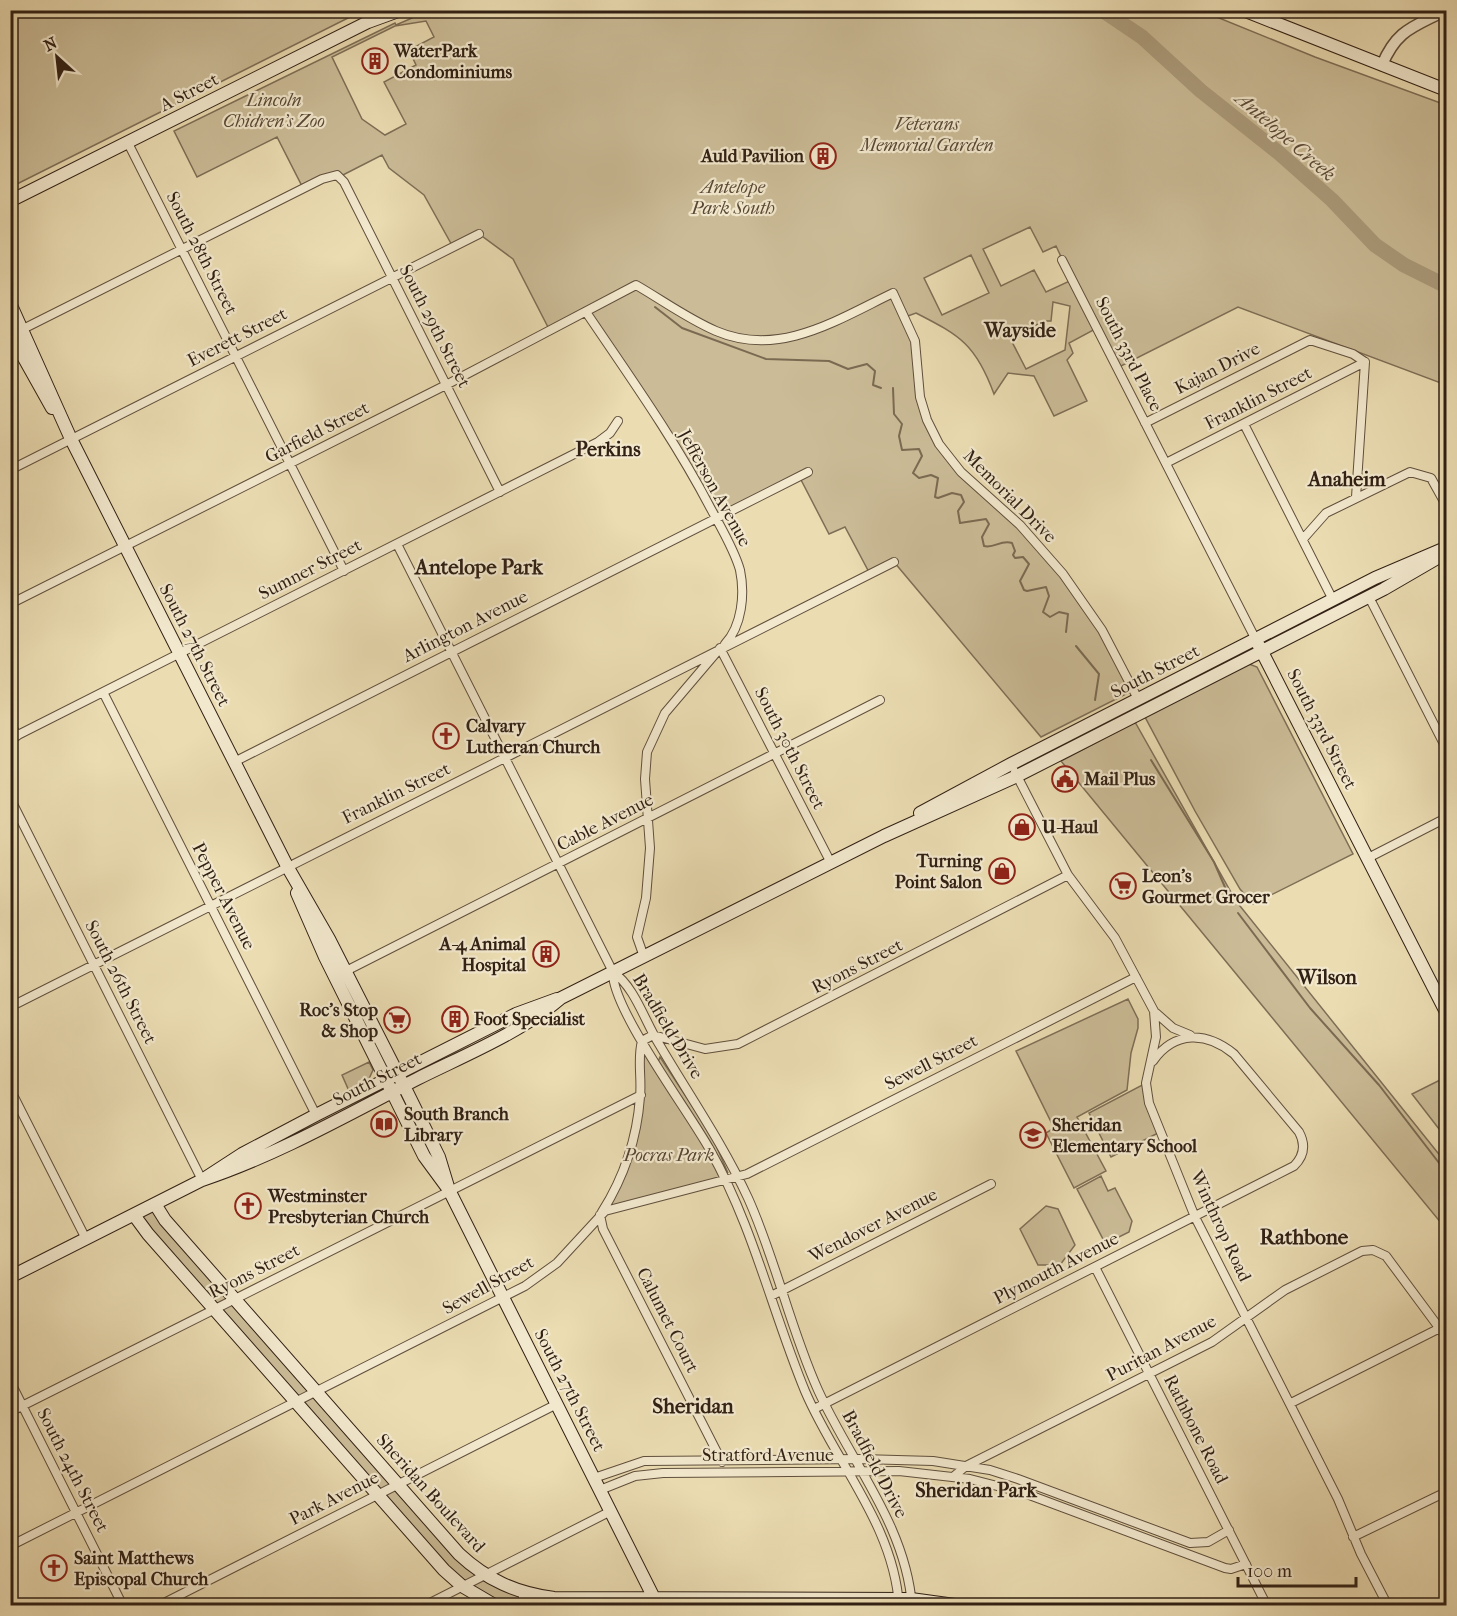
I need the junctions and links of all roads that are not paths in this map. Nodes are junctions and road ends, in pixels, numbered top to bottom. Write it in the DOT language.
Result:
graph roads {
  1 [pos="401,10"];
  2 [pos="1243,10"];
  3 [pos="1446,10"];
  4 [pos="387,12"];
  5 [pos="1382,65"];
  6 [pos="1446,90"];
  7 [pos="128,143"];
  8 [pos="10,201"];
  9 [pos="479,234"];
  10 [pos="182,249"];
  11 [pos="1062,260"];
  12 [pos="392,277"];
  13 [pos="636,285"];
  14 [pos="10,303"];
  15 [pos="586,312"];
  16 [pos="23,329"];
  17 [pos="10,333"];
  18 [pos="14,350"];
  19 [pos="236,356"];
  20 [pos="1365,362"];
  21 [pos="446,385"];
  22 [pos="618,422"];
  23 [pos="1145,423"];
  24 [pos="1244,424"];
  25 [pos="71,439"];
  26 [pos="1166,463"];
  27 [pos="290,464"];
  28 [pos="10,470"];
  29 [pos="808,472"];
  30 [pos="500,492"];
  31 [pos="1356,497"];
  32 [pos="1446,505"];
  33 [pos="715,518"];
  34 [pos="1303,539"];
  35 [pos="397,544"];
  36 [pos="126,546"];
  37 [pos="1446,548"];
  38 [pos="1446,553"];
  39 [pos="894,562"];
  40 [pos="344,571"];
  41 [pos="1369,597"];
  42 [pos="1333,600"];
  43 [pos="10,604"];
  44 [pos="1259,645"];
  45 [pos="720,648"];
  46 [pos="452,651"];
  47 [pos="180,654"];
  48 [pos="103,692"];
  49 [pos="1138,699"];
  50 [pos="880,700"];
  51 [pos="10,722"];
  52 [pos="14,737"];
  53 [pos="1446,748"];
  54 [pos="775,754"];
  55 [pos="505,757"];
  56 [pos="234,762"];
  57 [pos="1014,770"];
  58 [pos="10,798"];
  59 [pos="650,818"];
  60 [pos="1446,818"];
  61 [pos="1368,858"];
  62 [pos="831,863"];
  63 [pos="559,864"];
  64 [pos="286,866"];
  65 [pos="1068,875"];
  66 [pos="210,905"];
  67 [pos="644,957"];
  68 [pos="94,964"];
  69 [pos="345,971"];
  70 [pos="613,972"];
  71 [pos="1136,977"];
  72 [pos="10,1006"];
  73 [pos="1154,1011"];
  74 [pos="1446,1012"];
  75 [pos="653,1035"];
  76 [pos="1193,1036"];
  77 [pos="642,1041"];
  78 [pos="1150,1066"];
  79 [pos="395,1083"];
  80 [pos="10,1089"];
  81 [pos="640,1095"];
  82 [pos="316,1115"];
  83 [pos="738,1177"];
  84 [pos="202,1180"];
  85 [pos="727,1180"];
  86 [pos="991,1184"];
  87 [pos="449,1190"];
  88 [pos="155,1204"];
  89 [pos="134,1215"];
  90 [pos="600,1215"];
  91 [pos="1195,1216"];
  92 [pos="86,1239"];
  93 [pos="1095,1267"];
  94 [pos="10,1277"];
  95 [pos="782,1290"];
  96 [pos="771,1296"];
  97 [pos="504,1297"];
  98 [pos="235,1300"];
  99 [pos="215,1310"];
  100 [pos="1246,1317"];
  101 [pos="1440,1328"];
  102 [pos="1446,1337"];
  103 [pos="1150,1374"];
  104 [pos="10,1381"];
  105 [pos="316,1392"];
  106 [pos="296,1402"];
  107 [pos="1291,1403"];
  108 [pos="557,1404"];
  109 [pos="824,1404"];
  110 [pos="23,1406"];
  111 [pos="814,1409"];
  112 [pos="10,1412"];
  113 [pos="839,1459"];
  114 [pos="853,1459"];
  115 [pos="721,1460"];
  116 [pos="966,1466"];
  117 [pos="846,1471"];
  118 [pos="860,1471"];
  119 [pos="725,1472"];
  120 [pos="953,1477"];
  121 [pos="597,1484"];
  122 [pos="398,1485"];
  123 [pos="1446,1492"];
  124 [pos="378,1495"];
  125 [pos="611,1511"];
  126 [pos="76,1513"];
  127 [pos="1229,1530"];
  128 [pos="1353,1537"];
  129 [pos="10,1546"];
  130 [pos="1246,1563"];
  131 [pos="484,1575"];
  132 [pos="462,1587"];
  133 [pos="523,1599"];
  134 [pos="656,1602"];
  135 [pos="905,1602"];
  136 [pos="123,1605"];
  137 [pos="158,1605"];
  138 [pos="424,1605"];
  139 [pos="496,1605"];
  140 [pos="962,1605"];
  141 [pos="1268,1605"];
  142 [pos="1388,1605"];
  1 -- 4 [label="main road, A Street"];
  2 -- 5 [label="main road"];
  3 -- 5 [label="street"];
  4 -- 7 [label="main road, A Street"];
  5 -- 6 [label="main road"];
  7 -- 8 [label="main road, A Street"];
  7 -- 10 [label="street, South 28th Street"];
  9 -- 12 [label="street, Everett Street"];
  10 -- 12 [label="street, South 29th Street"];
  10 -- 16 [label="street"];
  10 -- 19 [label="street, South 28th Street"];
  11 -- 23 [label="street, South 33rd Place"];
  12 -- 19 [label="street, Everett Street"];
  12 -- 21 [label="street, South 29th Street"];
  13 -- 15 [label="street, Garfield Street"];
  13 -- 49 [label="street, Memorial Drive"];
  14 -- 16 [label="main road, South 27th Street"];
  15 -- 21 [label="street, Garfield Street"];
  15 -- 33 [label="street, Jefferson Avenue"];
  16 -- 25 [label="main road, South 27th Street"];
  17 -- 18 [label="main road, South 27th Street"];
  18 -- 25 [label="main road, South 27th Street"];
  19 -- 25 [label="street, Everett Street"];
  19 -- 27 [label="street, South 28th Street"];
  20 -- 23 [label="street, Kajan Drive"];
  20 -- 24 [label="street, Franklin Street"];
  20 -- 31 [label="street"];
  21 -- 27 [label="street, Garfield Street"];
  21 -- 30 [label="street, South 29th Street"];
  22 -- 30 [label="street, Sumner Street"];
  23 -- 26 [label="street, South 33rd Place"];
  24 -- 26 [label="street, Franklin Street"];
  24 -- 34 [label="street"];
  25 -- 28 [label="street, Everett Street"];
  25 -- 36 [label="main road, South 27th Street"];
  26 -- 44 [label="street, South 33rd Street"];
  27 -- 36 [label="street, Garfield Street"];
  27 -- 40 [label="street, South 28th Street"];
  29 -- 33 [label="street, Arlington Avenue"];
  30 -- 35 [label="street, Sumner Street"];
  31 -- 32 [label="street"];
  31 -- 34 [label="street"];
  33 -- 45 [label="street, Jefferson Avenue"];
  33 -- 46 [label="street, Arlington Avenue"];
  34 -- 42 [label="street"];
  35 -- 40 [label="street, Sumner Street"];
  35 -- 46 [label="street"];
  36 -- 43 [label="street, Garfield Street"];
  36 -- 47 [label="main road, South 27th Street"];
  37 -- 42 [label="main road, South Street"];
  38 -- 41 [label="main road, South Street"];
  39 -- 45 [label="street, Franklin Street"];
  40 -- 47 [label="street, Sumner Street"];
  41 -- 44 [label="main road, South Street"];
  41 -- 53 [label="street"];
  42 -- 44 [label="main road, South Street"];
  44 -- 49 [label="main road, South Street"];
  44 -- 57 [label="main road, South Street"];
  44 -- 61 [label="main road, South 33rd Street"];
  45 -- 54 [label="street, South 30th Street"];
  45 -- 55 [label="street, Franklin Street"];
  45 -- 59 [label="street, Jefferson Avenue"];
  46 -- 55 [label="street"];
  46 -- 56 [label="street, Arlington Avenue"];
  47 -- 48 [label="street, Sumner Street"];
  47 -- 56 [label="main road, South 27th Street"];
  48 -- 52 [label="street, Sumner Street"];
  48 -- 66 [label="street, Pepper Avenue"];
  49 -- 57 [label="main road, South Street"];
  50 -- 54 [label="street, Cable Avenue"];
  51 -- 52 [label="street"];
  54 -- 59 [label="street, Cable Avenue"];
  54 -- 62 [label="street, South 30th Street"];
  55 -- 63 [label="street"];
  55 -- 64 [label="street, Franklin Street"];
  56 -- 64 [label="main road, South 27th Street"];
  57 -- 62 [label="main road, South Street"];
  57 -- 65 [label="street, Winthrop Road"];
  58 -- 68 [label="street, South 26th Street"];
  59 -- 63 [label="street, Cable Avenue"];
  59 -- 67 [label="street, Jefferson Avenue"];
  60 -- 61 [label="street"];
  61 -- 74 [label="main road, South 33rd Street"];
  62 -- 67 [label="main road, South Street"];
  63 -- 69 [label="street, Cable Avenue"];
  63 -- 70 [label="street"];
  64 -- 66 [label="street, Franklin Street"];
  64 -- 69 [label="main road, South 27th Street"];
  64 -- 79 [label="main road, South 27th Street"];
  65 -- 71 [label="street, Winthrop Road"];
  65 -- 75 [label="street, Ryons Street"];
  66 -- 68 [label="street, Franklin Street"];
  66 -- 82 [label="street, Pepper Avenue"];
  67 -- 70 [label="main road, South Street"];
  68 -- 72 [label="street, Franklin Street"];
  68 -- 84 [label="street, South 26th Street"];
  69 -- 79 [label="main road, South 27th Street"];
  70 -- 75 [label="street, Bradfield Drive"];
  70 -- 77 [label="street, Bradfield Drive"];
  70 -- 79 [label="main road, South Street"];
  71 -- 73 [label="street, Winthrop Road"];
  71 -- 83 [label="street, Sewell Street"];
  73 -- 76 [label="street"];
  73 -- 78 [label="street, Winthrop Road"];
  75 -- 77 [label="street"];
  75 -- 83 [label="street, Bradfield Drive"];
  76 -- 78 [label="street"];
  76 -- 91 [label="street, Plymouth Avenue"];
  77 -- 81 [label="street"];
  77 -- 85 [label="street, Bradfield Drive"];
  78 -- 91 [label="street, Winthrop Road"];
  79 -- 82 [label="main road, South Street"];
  79 -- 84 [label="main road, South Street"];
  79 -- 87 [label="main road, South 27th Street"];
  80 -- 92 [label="street"];
  81 -- 87 [label="street, Ryons Street"];
  81 -- 90 [label="street"];
  82 -- 84 [label="main road, South Street"];
  83 -- 85 [label="street, Sewell Street"];
  83 -- 95 [label="street, Bradfield Drive"];
  84 -- 88 [label="main road, South Street"];
  85 -- 90 [label="street, Sewell Street"];
  85 -- 96 [label="street, Bradfield Drive"];
  86 -- 95 [label="street, Wendover Avenue"];
  87 -- 97 [label="main road, South 27th Street"];
  87 -- 98 [label="street, Ryons Street"];
  88 -- 89 [label="main road, South Street"];
  88 -- 98 [label="main road, Sheridan Boulevard"];
  89 -- 92 [label="main road, South Street"];
  89 -- 99 [label="main road"];
  90 -- 97 [label="street, Sewell Street"];
  90 -- 115 [label="street, Calumet Court"];
  91 -- 93 [label="street, Plymouth Avenue"];
  91 -- 100 [label="street, Winthrop Road"];
  92 -- 94 [label="main road, South Street"];
  93 -- 103 [label="street, Rathbone Road"];
  93 -- 109 [label="street, Plymouth Avenue"];
  95 -- 96 [label="street, Wendover Avenue"];
  95 -- 109 [label="street, Bradfield Drive"];
  96 -- 111 [label="street, Bradfield Drive"];
  97 -- 105 [label="street, Sewell Street"];
  97 -- 108 [label="main road, South 27th Street"];
  98 -- 99 [label="street, Ryons Street"];
  98 -- 105 [label="main road, Sheridan Boulevard"];
  99 -- 106 [label="main road"];
  99 -- 110 [label="street, Ryons Street"];
  100 -- 101 [label="street, Puritan Avenue"];
  100 -- 103 [label="street, Puritan Avenue"];
  100 -- 107 [label="street, Winthrop Road"];
  101 -- 102 [label="street"];
  101 -- 107 [label="street"];
  103 -- 116 [label="street, Puritan Avenue"];
  103 -- 127 [label="street, Rathbone Road"];
  104 -- 110 [label="street, South 24th Street"];
  105 -- 106 [label="street, Sewell Street"];
  105 -- 122 [label="main road, Sheridan Boulevard"];
  106 -- 124 [label="main road"];
  106 -- 126 [label="street, Sewell Street"];
  107 -- 128 [label="street, Winthrop Road"];
  108 -- 121 [label="main road, South 27th Street"];
  108 -- 122 [label="street, Park Avenue"];
  109 -- 111 [label="street, Plymouth Avenue"];
  109 -- 114 [label="street, Bradfield Drive"];
  110 -- 112 [label="street, Ryons Street"];
  110 -- 126 [label="street, South 24th Street"];
  111 -- 113 [label="street, Bradfield Drive"];
  113 -- 114 [label="street, Stratford Avenue"];
  113 -- 115 [label="street, Stratford Avenue"];
  113 -- 117 [label="street, Bradfield Drive"];
  114 -- 116 [label="street, Stratford Avenue"];
  114 -- 118 [label="street, Bradfield Drive"];
  115 -- 119 [label="street, Calumet Court"];
  115 -- 121 [label="street, Stratford Avenue"];
  116 -- 120 [label="street, Puritan Avenue"];
  116 -- 127 [label="street, Stratford Avenue"];
  117 -- 118 [label="street, Stratford Avenue"];
  117 -- 119 [label="street, Stratford Avenue"];
  117 -- 135 [label="street, Bradfield Drive"];
  118 -- 120 [label="street, Stratford Avenue"];
  118 -- 135 [label="street, Bradfield Drive"];
  119 -- 121 [label="street, Stratford Avenue"];
  120 -- 130 [label="street, Stratford Avenue"];
  121 -- 125 [label="main road, South 27th Street"];
  122 -- 124 [label="street, Park Avenue"];
  122 -- 131 [label="main road, Sheridan Boulevard"];
  123 -- 128 [label="street"];
  124 -- 132 [label="main road"];
  124 -- 137 [label="street, Park Avenue"];
  125 -- 131 [label="street"];
  125 -- 134 [label="main road, South 27th Street"];
  126 -- 129 [label="street, Sewell Street"];
  126 -- 136 [label="street, South 24th Street"];
  127 -- 130 [label="street, Rathbone Road"];
  128 -- 142 [label="street, Winthrop Road"];
  130 -- 141 [label="street, Rathbone Road"];
  131 -- 132 [label="street"];
  131 -- 133 [label="main road, Sheridan Boulevard"];
  132 -- 138 [label="street"];
  132 -- 139 [label="main road"];
  133 -- 134 [label="main road, Sheridan Boulevard"];
  134 -- 135 [label="main road, Sheridan Boulevard"];
  135 -- 140 [label="main road, Sheridan Boulevard"];
}
